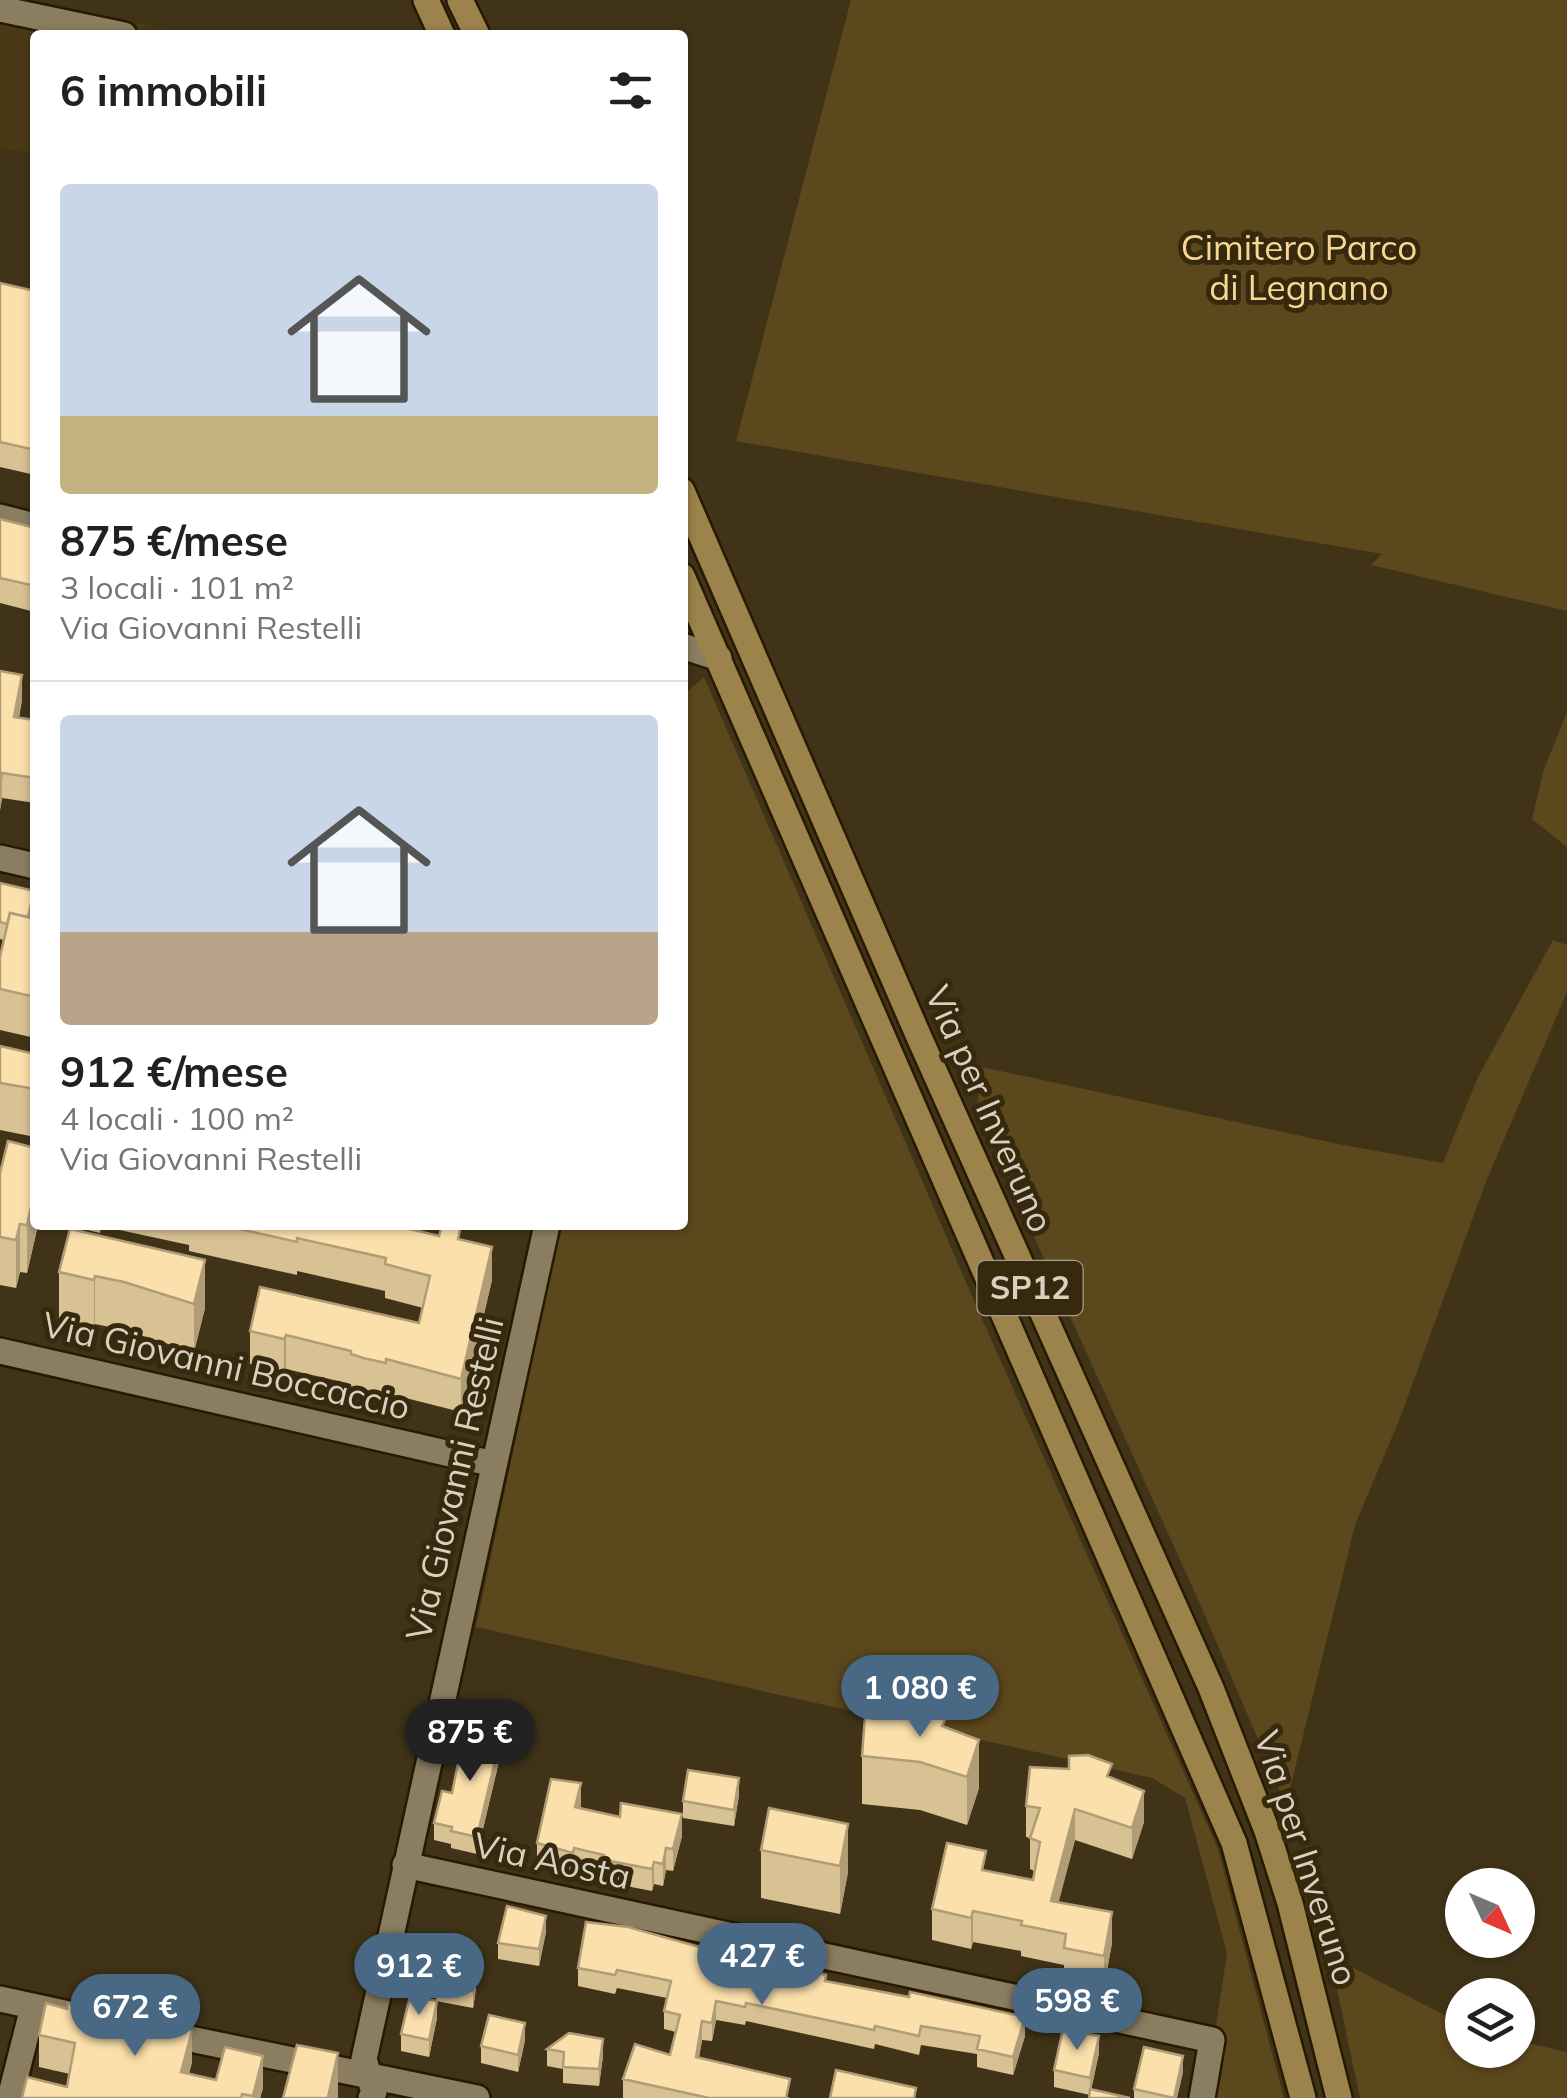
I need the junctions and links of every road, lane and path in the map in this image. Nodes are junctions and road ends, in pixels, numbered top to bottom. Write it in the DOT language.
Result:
graph roads {
  1 [pos="426,0"];
  2 [pos="460,0"];
  3 [pos="0,9"];
  4 [pos="100,30"];
  5 [pos="440,30"];
  6 [pos="475,30"];
  7 [pos="688,505"];
  8 [pos="0,517"];
  9 [pos="30,525"];
  10 [pos="688,589"];
  11 [pos="688,648"];
  12 [pos="719,658"];
  13 [pos="0,858"];
  14 [pos="30,865"];
  15 [pos="546,1230"];
  16 [pos="0,1350"];
  17 [pos="494,1464"];
  18 [pos="405,1865"];
  19 [pos="0,1999"];
  20 [pos="33,2007"];
  21 [pos="108,2022"];
  22 [pos="145,2030"];
  23 [pos="370,2087"];
  24 [pos="10,2098"];
  25 [pos="477,2098"];
  26 [pos="1202,2098"];
  27 [pos="1303,2098"];
  28 [pos="1340,2098"];
  1 -- 5 [label="main road"];
  2 -- 6 [label="main road"];
  3 -- 4 [label="street"];
  7 -- 28 [label="main road, Via per Inveruno / SP12"];
  8 -- 9 [label="street"];
  10 -- 12 [label="main road, Via per Inveruno / SP12"];
  11 -- 12 [label="street"];
  12 -- 27 [label="main road, Via per Inveruno / SP12"];
  13 -- 14 [label="street"];
  15 -- 17 [label="street, Via Giovanni Restelli"];
  16 -- 17 [label="street, Via Giovanni Boccaccio"];
  17 -- 18 [label="street, Via Giovanni Restelli"];
  18 -- 23 [label="street, Via Giovanni Restelli"];
  18 -- 26 [label="street, Via Aosta"];
  19 -- 20 [label="street"];
  20 -- 21 [label="street"];
  20 -- 24 [label="street"];
  22 -- 23 [label="street"];
  23 -- 25 [label="street"];
}
